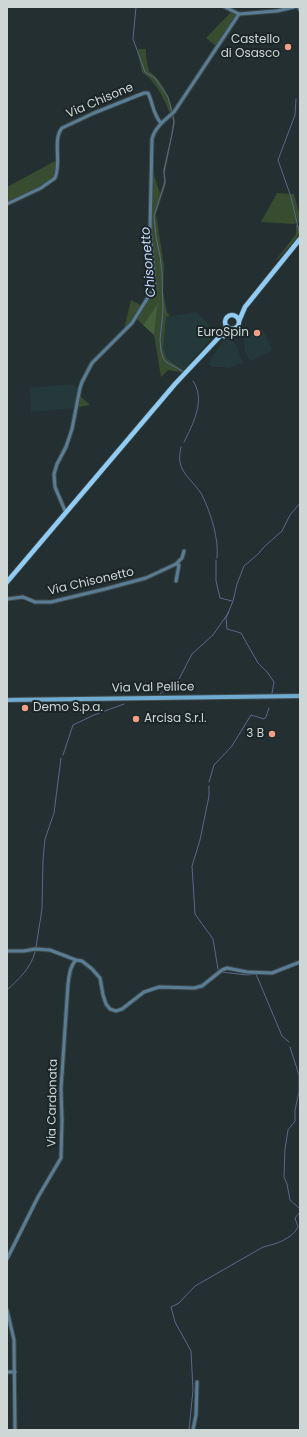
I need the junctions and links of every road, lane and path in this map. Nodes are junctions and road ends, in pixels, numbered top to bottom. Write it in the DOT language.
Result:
graph roads {
  1 [pos="225,7"];
  2 [pos="264,7"];
  3 [pos="294,7"];
  4 [pos="298,7"];
  5 [pos="288,8"];
  6 [pos="300,10"];
  7 [pos="261,11"];
  8 [pos="239,14"];
  9 [pos="161,123"];
  10 [pos="7,204"];
  11 [pos="300,240"];
  12 [pos="245,307"];
  13 [pos="231,316"];
  14 [pos="239,321"];
  15 [pos="227,326"];
  16 [pos="232,329"];
  17 [pos="169,393"];
  18 [pos="66,513"];
  19 [pos="184,551"];
  20 [pos="176,564"];
  21 [pos="176,581"];
  22 [pos="7,582"];
  23 [pos="7,599"];
  24 [pos="300,696"];
  25 [pos="7,700"];
  26 [pos="7,951"];
  27 [pos="76,960"];
  28 [pos="300,962"];
  29 [pos="7,1259"];
  30 [pos="7,1310"];
  31 [pos="7,1372"];
  32 [pos="15,1372"];
  33 [pos="197,1382"];
  34 [pos="16,1430"];
  35 [pos="193,1430"];
  1 -- 8 [label="street"];
  2 -- 7 [label="street"];
  3 -- 5 [label="street"];
  4 -- 6 [label="street"];
  5 -- 7 [label="street"];
  7 -- 8 [label="street"];
  8 -- 9 [label="street"];
  9 -- 10 [label="street, Via Chisone"];
  9 -- 18 [label="street"];
  11 -- 12 [label="main road"];
  12 -- 13 [label="main road"];
  12 -- 14 [label="main road"];
  13 -- 14 [label="main road"];
  13 -- 15 [label="main road"];
  14 -- 16 [label="main road"];
  15 -- 16 [label="main road"];
  15 -- 17 [label="main road"];
  16 -- 17 [label="main road"];
  17 -- 18 [label="main road"];
  18 -- 22 [label="main road"];
  19 -- 20 [label="street"];
  20 -- 21 [label="street"];
  20 -- 23 [label="street, Via Chisonetto"];
  24 -- 25 [label="street, Via Val Pellice"];
  26 -- 27 [label="street"];
  27 -- 28 [label="street"];
  27 -- 29 [label="street, Via Cardonata"];
  30 -- 32 [label="street"];
  31 -- 32 [label="street"];
  32 -- 34 [label="street"];
  33 -- 35 [label="street"];
}
